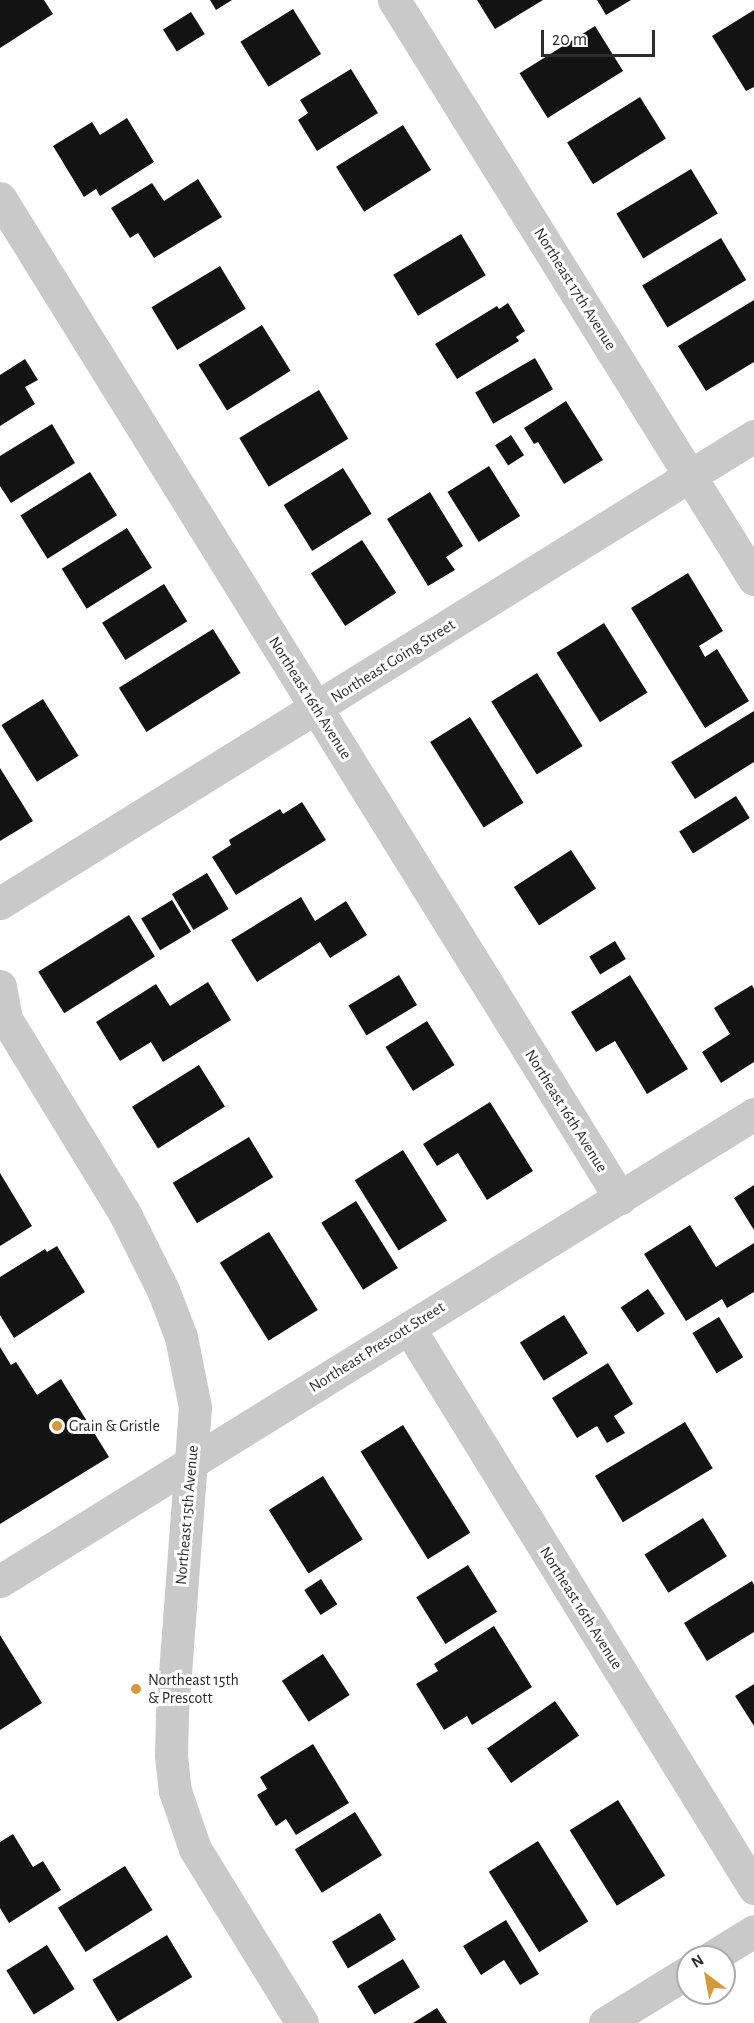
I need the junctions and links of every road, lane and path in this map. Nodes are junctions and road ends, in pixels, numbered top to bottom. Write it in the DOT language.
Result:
graph roads {
  1 [pos="394,0"];
  2 [pos="0,198"];
  3 [pos="754,436"];
  4 [pos="691,476"];
  5 [pos="754,579"];
  6 [pos="316,708"];
  7 [pos="0,903"];
  8 [pos="0,986"];
  9 [pos="3,1018"];
  10 [pos="754,1114"];
  11 [pos="620,1198"];
  12 [pos="409,1328"];
  13 [pos="192,1462"];
  14 [pos="0,1581"];
  15 [pos="754,1888"];
  16 [pos="754,1931"];
  17 [pos="731,1945"];
  18 [pos="676,1979"];
  19 [pos="302,2023"];
  20 [pos="605,2023"];
  1 -- 4 [label="street, Northeast 17th Avenue"];
  2 -- 6 [label="street, Northeast 16th Avenue"];
  3 -- 4 [label="street, Northeast Going Street"];
  4 -- 5 [label="street, Northeast 17th Avenue"];
  4 -- 6 [label="street, Northeast Going Street"];
  6 -- 7 [label="street, Northeast Going Street"];
  6 -- 11 [label="street, Northeast 16th Avenue"];
  8 -- 9 [label="street, Northeast 15th Avenue"];
  9 -- 13 [label="street, Northeast 15th Avenue"];
  10 -- 11 [label="street, Northeast Prescott Street"];
  11 -- 12 [label="street, Northeast Prescott Street"];
  12 -- 13 [label="street, Northeast Prescott Street"];
  12 -- 15 [label="street, Northeast 16th Avenue"];
  13 -- 14 [label="street, Northeast Prescott Street"];
  13 -- 19 [label="street, Northeast 15th Avenue"];
  16 -- 17 [label="street"];
  18 -- 20 [label="street"];
}
